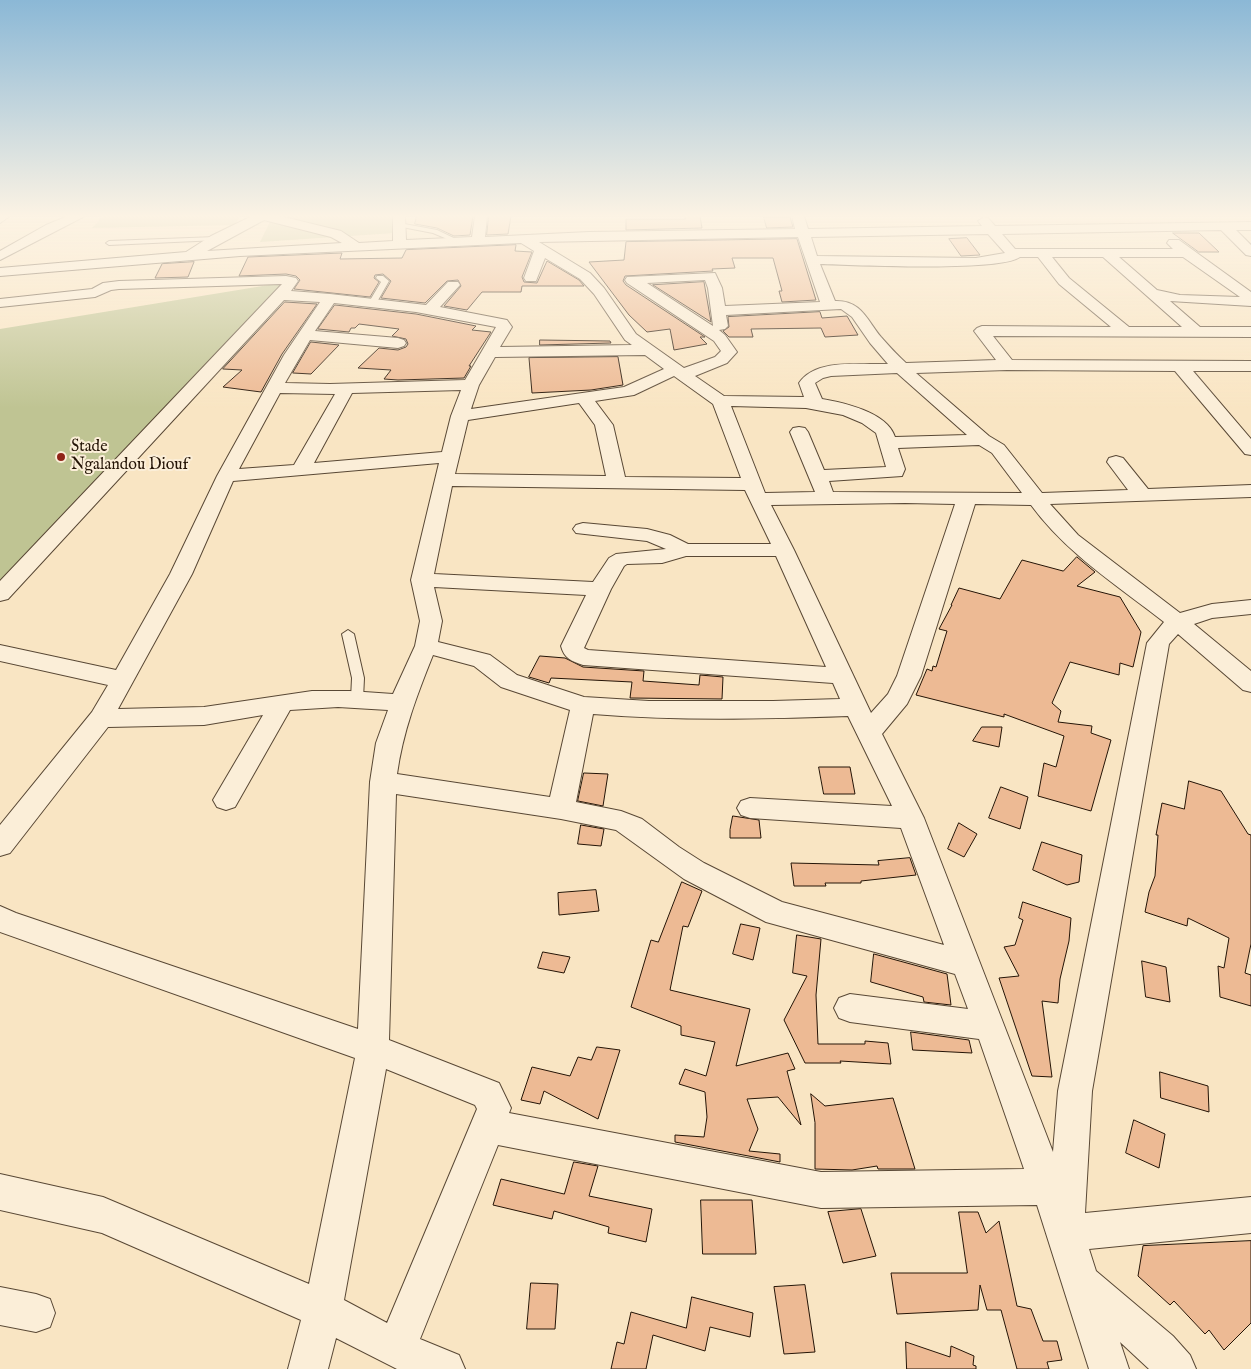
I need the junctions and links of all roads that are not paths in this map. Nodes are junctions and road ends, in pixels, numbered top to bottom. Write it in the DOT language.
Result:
graph roads {
  1 [pos="64,280"];
  2 [pos="382,280"];
  3 [pos="590,280"];
  4 [pos="634,280"];
  5 [pos="712,280"];
  6 [pos="819,280"];
  7 [pos="1063,280"];
  8 [pos="1138,280"];
  9 [pos="1230,280"];
  10 [pos="452,285"];
  11 [pos="1245,289"];
  12 [pos="1155,294"];
  13 [pos="281,295"];
  14 [pos="52,298"];
  15 [pos="330,298"];
  16 [pos="1251,301"];
  17 [pos="373,302"];
  18 [pos="0,303"];
  19 [pos="400,305"];
  20 [pos="830,305"];
  21 [pos="430,309"];
  22 [pos="718,311"];
  23 [pos="389,317"];
  24 [pos="376,328"];
  25 [pos="1125,331"];
  26 [pos="1195,331"];
  27 [pos="1251,332"];
  28 [pos="305,335"];
  29 [pos="363,338"];
  30 [pos="720,338"];
  31 [pos="398,343"];
  32 [pos="646,350"];
  33 [pos="490,352"];
  34 [pos="1007,365"];
  35 [pos="1180,366"];
  36 [pos="1251,366"];
  37 [pos="903,368"];
  38 [pos="680,372"];
  39 [pos="471,385"];
  40 [pos="274,388"];
  41 [pos="345,389"];
  42 [pos="584,398"];
  43 [pos="720,401"];
  44 [pos="814,402"];
  45 [pos="460,416"];
  46 [pos="799,432"];
  47 [pos="983,440"];
  48 [pos="888,443"];
  49 [pos="1251,450"];
  50 [pos="450,457"];
  51 [pos="1116,462"];
  52 [pos="300,470"];
  53 [pos="226,476"];
  54 [pos="818,476"];
  55 [pos="444,480"];
  56 [pos="616,483"];
  57 [pos="1251,491"];
  58 [pos="755,492"];
  59 [pos="1143,496"];
  60 [pos="827,498"];
  61 [pos="967,498"];
  62 [pos="1035,499"];
  63 [pos="584,529"];
  64 [pos="684,550"];
  65 [pos="784,550"];
  66 [pos="422,580"];
  67 [pos="600,589"];
  68 [pos="0,594"];
  69 [pos="1251,608"];
  70 [pos="1178,622"];
  71 [pos="348,634"];
  72 [pos="426,646"];
  73 [pos="0,654"];
  74 [pos="843,676"];
  75 [pos="123,680"];
  76 [pos="1251,684"];
  77 [pos="358,699"];
  78 [pos="282,703"];
  79 [pos="402,703"];
  80 [pos="583,705"];
  81 [pos="856,707"];
  82 [pos="101,718"];
  83 [pos="869,732"];
  84 [pos="383,782"];
  85 [pos="226,800"];
  86 [pos="750,808"];
  87 [pos="561,809"];
  88 [pos="911,818"];
  89 [pos="0,845"];
  90 [pos="0,918"];
  91 [pos="966,964"];
  92 [pos="850,1008"];
  93 [pos="990,1026"];
  94 [pos="372,1050"];
  95 [pos="488,1126"];
  96 [pos="1047,1187"];
  97 [pos="0,1192"];
  98 [pos="1251,1215"];
  99 [pos="1065,1233"];
  100 [pos="1082,1284"];
  101 [pos="0,1306"];
  102 [pos="323,1310"];
  103 [pos="36,1313"];
  104 [pos="396,1349"];
  105 [pos="308,1369"];
  106 [pos="444,1369"];
  107 [pos="1109,1369"];
  108 [pos="1176,1369"];
  1 -- 14 [label="street"];
  2 -- 17 [label="lane"];
  3 -- 32 [label="street"];
  4 -- 30 [label="street"];
  5 -- 22 [label="street"];
  6 -- 20 [label="street"];
  7 -- 25 [label="street"];
  8 -- 12 [label="street"];
  9 -- 11 [label="street"];
  10 -- 21 [label="street"];
  11 -- 16 [label="street"];
  12 -- 16 [label="street"];
  12 -- 26 [label="street"];
  13 -- 14 [label="street"];
  13 -- 15 [label="street"];
  13 -- 68 [label="street"];
  14 -- 18 [label="street"];
  15 -- 17 [label="street"];
  15 -- 28 [label="street"];
  17 -- 19 [label="street"];
  19 -- 21 [label="street"];
  19 -- 23 [label="street"];
  20 -- 22 [label="street"];
  20 -- 37 [label="street"];
  21 -- 33 [label="street"];
  22 -- 30 [label="street"];
  24 -- 29 [label="street"];
  25 -- 26 [label="street"];
  25 -- 34 [label="street"];
  26 -- 27 [label="street"];
  28 -- 29 [label="street"];
  28 -- 40 [label="street"];
  29 -- 31 [label="street"];
  30 -- 38 [label="street"];
  32 -- 33 [label="street"];
  32 -- 38 [label="street"];
  33 -- 39 [label="street"];
  34 -- 35 [label="street"];
  34 -- 37 [label="street"];
  35 -- 36 [label="street"];
  35 -- 49 [label="street"];
  37 -- 44 [label="street"];
  37 -- 47 [label="street"];
  38 -- 42 [label="street"];
  38 -- 43 [label="street"];
  39 -- 41 [label="street"];
  39 -- 45 [label="street"];
  40 -- 41 [label="street"];
  40 -- 53 [label="street"];
  41 -- 52 [label="street"];
  42 -- 45 [label="street"];
  42 -- 56 [label="street"];
  43 -- 44 [label="street"];
  43 -- 58 [label="street"];
  44 -- 48 [label="street"];
  45 -- 50 [label="street"];
  46 -- 54 [label="street"];
  47 -- 48 [label="street"];
  47 -- 62 [label="street"];
  48 -- 54 [label="street"];
  50 -- 52 [label="street"];
  50 -- 55 [label="street"];
  51 -- 59 [label="street"];
  52 -- 53 [label="street"];
  53 -- 75 [label="street"];
  54 -- 60 [label="street"];
  55 -- 56 [label="street"];
  55 -- 66 [label="street"];
  56 -- 58 [label="street"];
  57 -- 59 [label="street"];
  58 -- 60 [label="street"];
  58 -- 65 [label="street"];
  59 -- 62 [label="street"];
  60 -- 61 [label="street"];
  61 -- 62 [label="street"];
  61 -- 83 [label="street"];
  62 -- 70 [label="street"];
  63 -- 64 [label="street"];
  64 -- 65 [label="street"];
  64 -- 67 [label="street"];
  65 -- 74 [label="street"];
  66 -- 67 [label="street"];
  66 -- 72 [label="street"];
  67 -- 74 [label="street"];
  69 -- 70 [label="street"];
  70 -- 76 [label="street"];
  70 -- 99 [label="street"];
  71 -- 77 [label="lane"];
  72 -- 79 [label="street"];
  72 -- 80 [label="street"];
  73 -- 75 [label="street"];
  74 -- 81 [label="street"];
  75 -- 82 [label="street"];
  77 -- 78 [label="street"];
  77 -- 79 [label="street"];
  78 -- 82 [label="street"];
  78 -- 85 [label="street"];
  79 -- 84 [label="street"];
  80 -- 81 [label="street"];
  80 -- 87 [label="street"];
  81 -- 83 [label="street"];
  82 -- 89 [label="street"];
  83 -- 88 [label="street"];
  84 -- 87 [label="street"];
  84 -- 94 [label="street"];
  86 -- 88 [label="street"];
  87 -- 91 [label="street"];
  88 -- 91 [label="street"];
  90 -- 94 [label="street"];
  91 -- 93 [label="street"];
  92 -- 93 [label="street"];
  93 -- 96 [label="street"];
  94 -- 95 [label="street"];
  94 -- 102 [label="street"];
  95 -- 96 [label="street"];
  95 -- 104 [label="street"];
  96 -- 99 [label="street"];
  97 -- 102 [label="street"];
  98 -- 99 [label="street"];
  99 -- 100 [label="street"];
  100 -- 107 [label="street"];
  100 -- 108 [label="street"];
  101 -- 103 [label="street"];
  102 -- 104 [label="street"];
  102 -- 105 [label="street"];
  104 -- 106 [label="street"];
}
